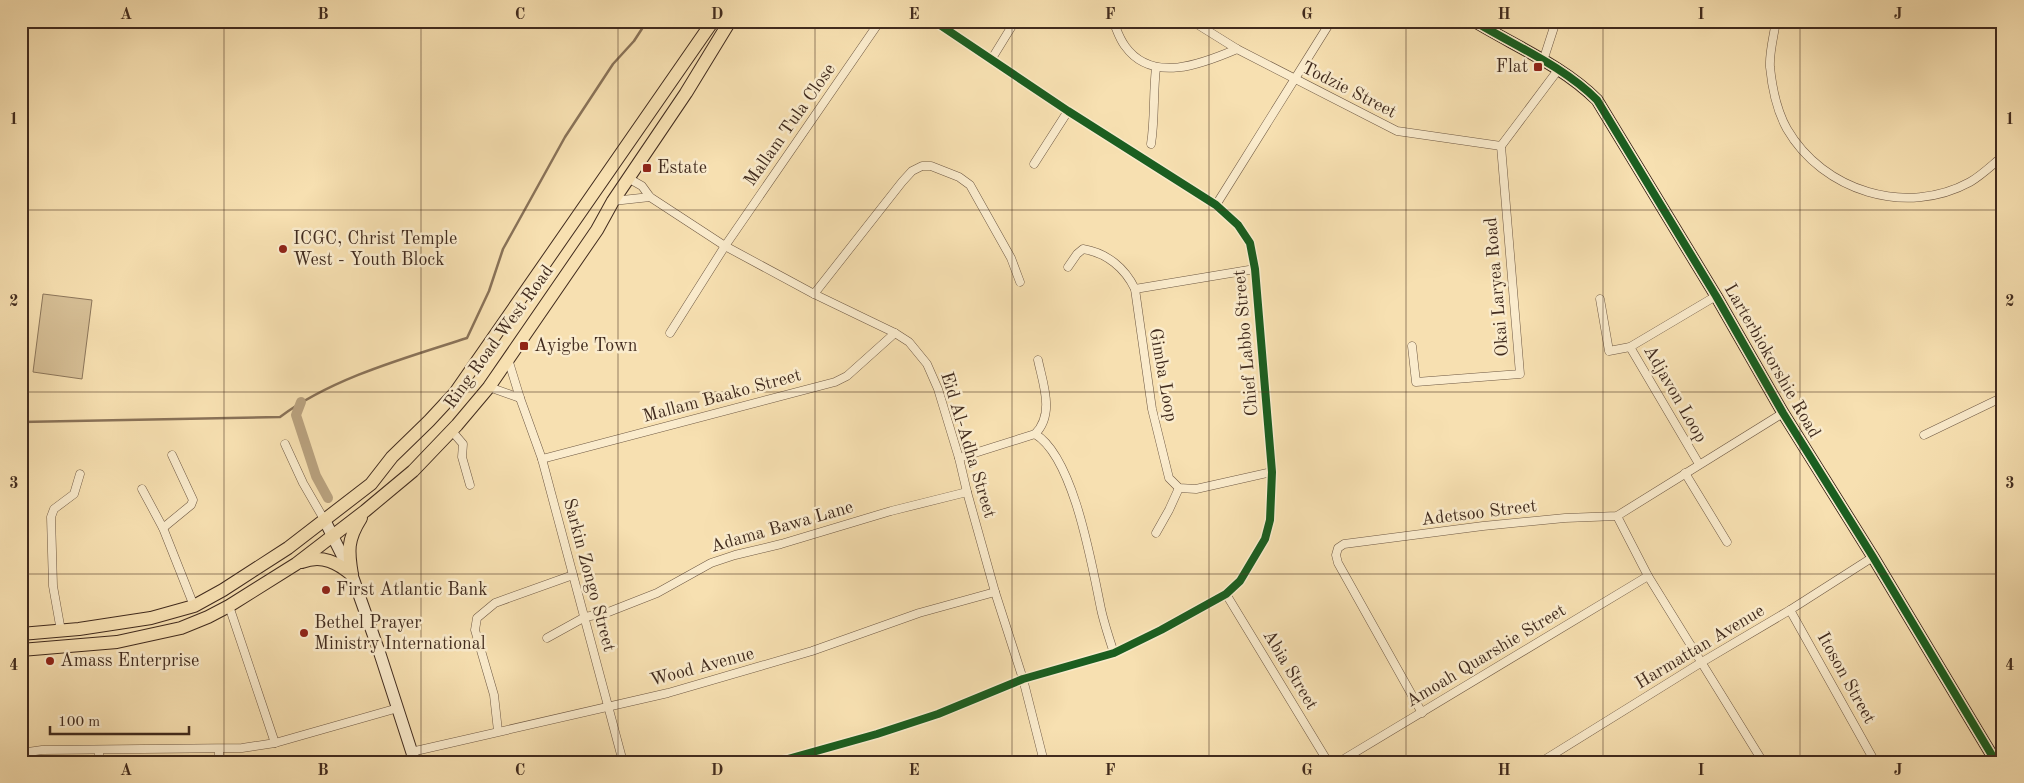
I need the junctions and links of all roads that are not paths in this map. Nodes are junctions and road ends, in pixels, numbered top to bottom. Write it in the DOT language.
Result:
graph roads {
  1 [pos="713,21"];
  2 [pos="730,21"];
  3 [pos="880,21"];
  4 [pos="934,21"];
  5 [pos="1015,21"];
  6 [pos="1114,21"];
  7 [pos="1192,21"];
  8 [pos="1331,21"];
  9 [pos="1474,21"];
  10 [pos="1556,21"];
  11 [pos="1776,21"];
  12 [pos="1237,49"];
  13 [pos="991,60"];
  14 [pos="1544,62"];
  15 [pos="1156,68"];
  16 [pos="1558,70"];
  17 [pos="1295,80"];
  18 [pos="1068,112"];
  19 [pos="1151,144"];
  20 [pos="1501,146"];
  21 [pos="2003,156"];
  22 [pos="1034,164"];
  23 [pos="628,178"];
  24 [pos="650,197"];
  25 [pos="613,201"];
  26 [pos="1216,205"];
  27 [pos="725,246"];
  28 [pos="1068,268"];
  29 [pos="1255,269"];
  30 [pos="1020,282"];
  31 [pos="1135,289"];
  32 [pos="814,294"];
  33 [pos="1716,296"];
  34 [pos="1600,299"];
  35 [pos="670,333"];
  36 [pos="895,333"];
  37 [pos="1412,346"];
  38 [pos="1630,347"];
  39 [pos="508,359"];
  40 [pos="1038,360"];
  41 [pos="488,387"];
  42 [pos="2003,397"];
  43 [pos="520,398"];
  44 [pos="1783,413"];
  45 [pos="451,430"];
  46 [pos="1035,434"];
  47 [pos="1924,435"];
  48 [pos="284,444"];
  49 [pos="172,455"];
  50 [pos="392,457"];
  51 [pos="959,458"];
  52 [pos="542,459"];
  53 [pos="1699,464"];
  54 [pos="1272,472"];
  55 [pos="1685,472"];
  56 [pos="80,474"];
  57 [pos="470,485"];
  58 [pos="1179,488"];
  59 [pos="142,489"];
  60 [pos="966,492"];
  61 [pos="365,511"];
  62 [pos="1617,516"];
  63 [pos="325,521"];
  64 [pos="163,528"];
  65 [pos="1156,533"];
  66 [pos="333,536"];
  67 [pos="1727,542"];
  68 [pos="1873,557"];
  69 [pos="296,564"];
  70 [pos="352,575"];
  71 [pos="573,575"];
  72 [pos="1648,576"];
  73 [pos="995,592"];
  74 [pos="1226,594"];
  75 [pos="194,606"];
  76 [pos="229,606"];
  77 [pos="1790,610"];
  78 [pos="585,617"];
  79 [pos="61,631"];
  80 [pos="21,634"];
  81 [pos="547,638"];
  82 [pos="21,650"];
  83 [pos="1114,652"];
  84 [pos="1702,662"];
  85 [pos="1023,679"];
  86 [pos="608,706"];
  87 [pos="398,708"];
  88 [pos="1422,713"];
  89 [pos="498,732"];
  90 [pos="275,743"];
  91 [pos="219,749"];
  92 [pos="99,750"];
  93 [pos="21,753"];
  94 [pos="413,757"];
  95 [pos="99,762"];
  96 [pos="219,762"];
  97 [pos="623,762"];
  98 [pos="777,762"];
  99 [pos="1044,762"];
  100 [pos="1328,762"];
  101 [pos="1339,762"];
  102 [pos="1541,762"];
  103 [pos="1763,762"];
  104 [pos="1875,762"];
  105 [pos="1996,762"];
  1 -- 50 [label="main road, Ring Road West Road"];
  2 -- 23 [label="main road, Ring Road West Road"];
  3 -- 27 [label="street, Mallam Tula Close"];
  4 -- 13 [label="street, Chief Labbo Street"];
  5 -- 13 [label="street"];
  6 -- 15 [label="street"];
  7 -- 12 [label="street, Todzie Street"];
  8 -- 17 [label="street"];
  9 -- 14 [label="street, Larterbiokorshie Road"];
  10 -- 14 [label="street"];
  11 -- 21 [label="street"];
  12 -- 15 [label="street"];
  12 -- 17 [label="street, Todzie Street"];
  13 -- 18 [label="street, Chief Labbo Street"];
  14 -- 16 [label="street, Larterbiokorshie Road"];
  15 -- 19 [label="street"];
  16 -- 20 [label="street"];
  16 -- 33 [label="street, Larterbiokorshie Road"];
  17 -- 20 [label="street, Todzie Street"];
  17 -- 26 [label="street"];
  18 -- 22 [label="street"];
  18 -- 26 [label="street, Chief Labbo Street"];
  20 -- 37 [label="street, Okai Laryea Road"];
  23 -- 24 [label="street, Eid Al-Adha Street"];
  23 -- 25 [label="main road, Ring Road West Road"];
  24 -- 25 [label="street"];
  24 -- 27 [label="street, Eid Al-Adha Street"];
  25 -- 39 [label="main road, Ring Road West Road"];
  26 -- 29 [label="street, Chief Labbo Street"];
  27 -- 32 [label="street, Eid Al-Adha Street"];
  27 -- 35 [label="street, Mallam Tula Close"];
  28 -- 31 [label="street"];
  29 -- 31 [label="street"];
  29 -- 54 [label="street, Chief Labbo Street"];
  30 -- 32 [label="street"];
  31 -- 58 [label="street, Gimba Loop"];
  32 -- 36 [label="street, Eid Al-Adha Street"];
  33 -- 38 [label="street, Adjavon Loop"];
  33 -- 44 [label="street, Larterbiokorshie Road"];
  34 -- 38 [label="street"];
  36 -- 51 [label="street, Eid Al-Adha Street"];
  36 -- 52 [label="street, Mallam Baako Street"];
  38 -- 53 [label="street, Adjavon Loop"];
  39 -- 41 [label="main road, Ring Road West Road"];
  39 -- 43 [label="street, Sarkin Zongo Street"];
  40 -- 46 [label="street"];
  41 -- 43 [label="street"];
  41 -- 45 [label="main road, Ring Road West Road"];
  42 -- 47 [label="street"];
  43 -- 52 [label="street, Sarkin Zongo Street"];
  44 -- 53 [label="street"];
  44 -- 68 [label="street, Larterbiokorshie Road"];
  45 -- 57 [label="street"];
  45 -- 61 [label="main road, Ring Road West Road"];
  46 -- 51 [label="street"];
  46 -- 83 [label="street"];
  48 -- 63 [label="street"];
  49 -- 64 [label="street"];
  50 -- 63 [label="main road, Ring Road West Road"];
  50 -- 66 [label="main road"];
  51 -- 60 [label="street, Eid Al-Adha Street"];
  52 -- 71 [label="street, Sarkin Zongo Street"];
  53 -- 55 [label="street"];
  54 -- 58 [label="street"];
  54 -- 74 [label="street, Chief Labbo Street"];
  55 -- 62 [label="street"];
  55 -- 67 [label="street"];
  56 -- 79 [label="street"];
  58 -- 65 [label="street"];
  59 -- 64 [label="street"];
  60 -- 73 [label="street, Eid Al-Adha Street"];
  60 -- 78 [label="street, Adama Bawa Lane"];
  61 -- 66 [label="main road, Ring Road West Road"];
  61 -- 70 [label="main road"];
  62 -- 72 [label="street"];
  62 -- 88 [label="street, Adetsoo Street"];
  63 -- 66 [label="street"];
  63 -- 75 [label="main road, Ring Road West Road"];
  64 -- 75 [label="street"];
  66 -- 69 [label="main road, Ring Road West Road"];
  66 -- 70 [label="street"];
  68 -- 77 [label="street, Harmattan Avenue"];
  68 -- 105 [label="street, Larterbiokorshie Road"];
  69 -- 70 [label="main road"];
  69 -- 76 [label="main road, Ring Road West Road"];
  70 -- 87 [label="street"];
  71 -- 78 [label="street, Sarkin Zongo Street"];
  71 -- 89 [label="street"];
  72 -- 84 [label="street"];
  72 -- 88 [label="street, Amoah Quarshie Street"];
  73 -- 85 [label="street, Eid Al-Adha Street"];
  73 -- 86 [label="street, Wood Avenue"];
  74 -- 83 [label="street, Chief Labbo Street"];
  74 -- 100 [label="street, Abia Street"];
  75 -- 79 [label="main road, Ring Road West Road"];
  76 -- 82 [label="main road, Ring Road West Road"];
  76 -- 90 [label="street"];
  77 -- 84 [label="street, Harmattan Avenue"];
  77 -- 104 [label="street, Itoson Street"];
  78 -- 81 [label="street, Adama Bawa Lane"];
  78 -- 86 [label="street, Sarkin Zongo Street"];
  79 -- 80 [label="main road, Ring Road West Road"];
  83 -- 85 [label="street, Chief Labbo Street"];
  84 -- 102 [label="street, Harmattan Avenue"];
  84 -- 103 [label="street"];
  85 -- 98 [label="street, Chief Labbo Street"];
  85 -- 99 [label="street, Eid Al-Adha Street"];
  86 -- 89 [label="street, Wood Avenue"];
  86 -- 97 [label="street, Sarkin Zongo Street"];
  87 -- 90 [label="street"];
  87 -- 94 [label="street"];
  88 -- 101 [label="street, Amoah Quarshie Street"];
  89 -- 94 [label="street, Wood Avenue"];
  90 -- 91 [label="street"];
  91 -- 92 [label="street"];
  91 -- 96 [label="street"];
  92 -- 93 [label="street"];
  92 -- 95 [label="street"];
}
